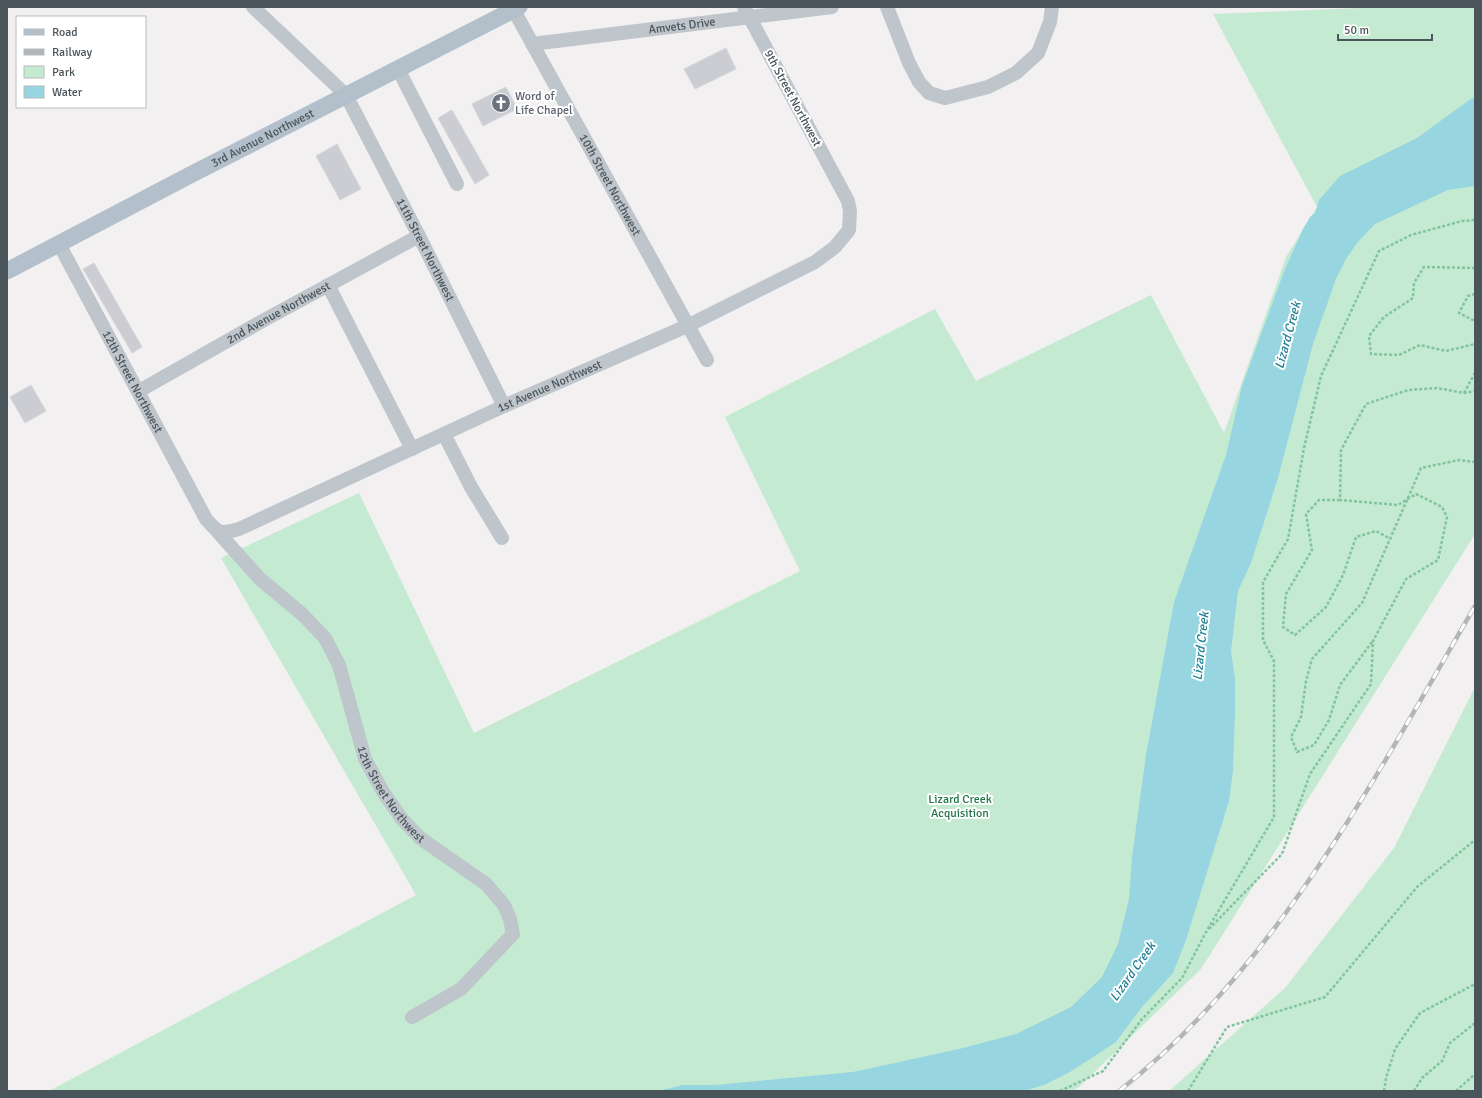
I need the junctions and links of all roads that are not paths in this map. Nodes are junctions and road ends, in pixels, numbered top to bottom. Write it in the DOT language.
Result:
graph roads {
  1 [pos="254,7"];
  2 [pos="832,7"];
  3 [pos="887,7"];
  4 [pos="1052,7"];
  5 [pos="515,8"];
  6 [pos="746,12"];
  7 [pos="532,44"];
  8 [pos="398,69"];
  9 [pos="346,95"];
  10 [pos="457,184"];
  11 [pos="842,190"];
  12 [pos="419,236"];
  13 [pos="60,244"];
  14 [pos="7,272"];
  15 [pos="328,285"];
  16 [pos="687,326"];
  17 [pos="707,360"];
  18 [pos="139,391"];
  19 [pos="504,406"];
  20 [pos="444,434"];
  21 [pos="412,449"];
  22 [pos="216,532"];
  23 [pos="502,538"];
  24 [pos="412,1017"];
  1 -- 9 [label="street, 11th Street Northwest"];
  2 -- 6 [label="street, Amvets Drive"];
  3 -- 4 [label="street"];
  5 -- 7 [label="street, 10th Street Northwest"];
  5 -- 8 [label="main road, 3rd Avenue Northwest"];
  6 -- 7 [label="street, Amvets Drive"];
  6 -- 11 [label="street, 9th Street Northwest"];
  7 -- 16 [label="street, 10th Street Northwest"];
  8 -- 9 [label="main road, 3rd Avenue Northwest"];
  8 -- 10 [label="street"];
  9 -- 12 [label="street, 11th Street Northwest"];
  9 -- 13 [label="main road, 3rd Avenue Northwest"];
  11 -- 16 [label="street, 1st Avenue Northwest"];
  12 -- 15 [label="street, 2nd Avenue Northwest"];
  12 -- 19 [label="street, 11th Street Northwest"];
  13 -- 14 [label="main road, 3rd Avenue Northwest"];
  13 -- 18 [label="street, 12th Street Northwest"];
  15 -- 18 [label="street, 2nd Avenue Northwest"];
  15 -- 21 [label="street"];
  16 -- 17 [label="street, 10th Street Northwest"];
  16 -- 19 [label="street, 1st Avenue Northwest"];
  18 -- 22 [label="street, 12th Street Northwest"];
  19 -- 20 [label="street, 1st Avenue Northwest"];
  20 -- 21 [label="street, 1st Avenue Northwest"];
  20 -- 23 [label="street"];
  21 -- 22 [label="street, 1st Avenue Northwest"];
  22 -- 24 [label="street, 12th Street Northwest"];
}
